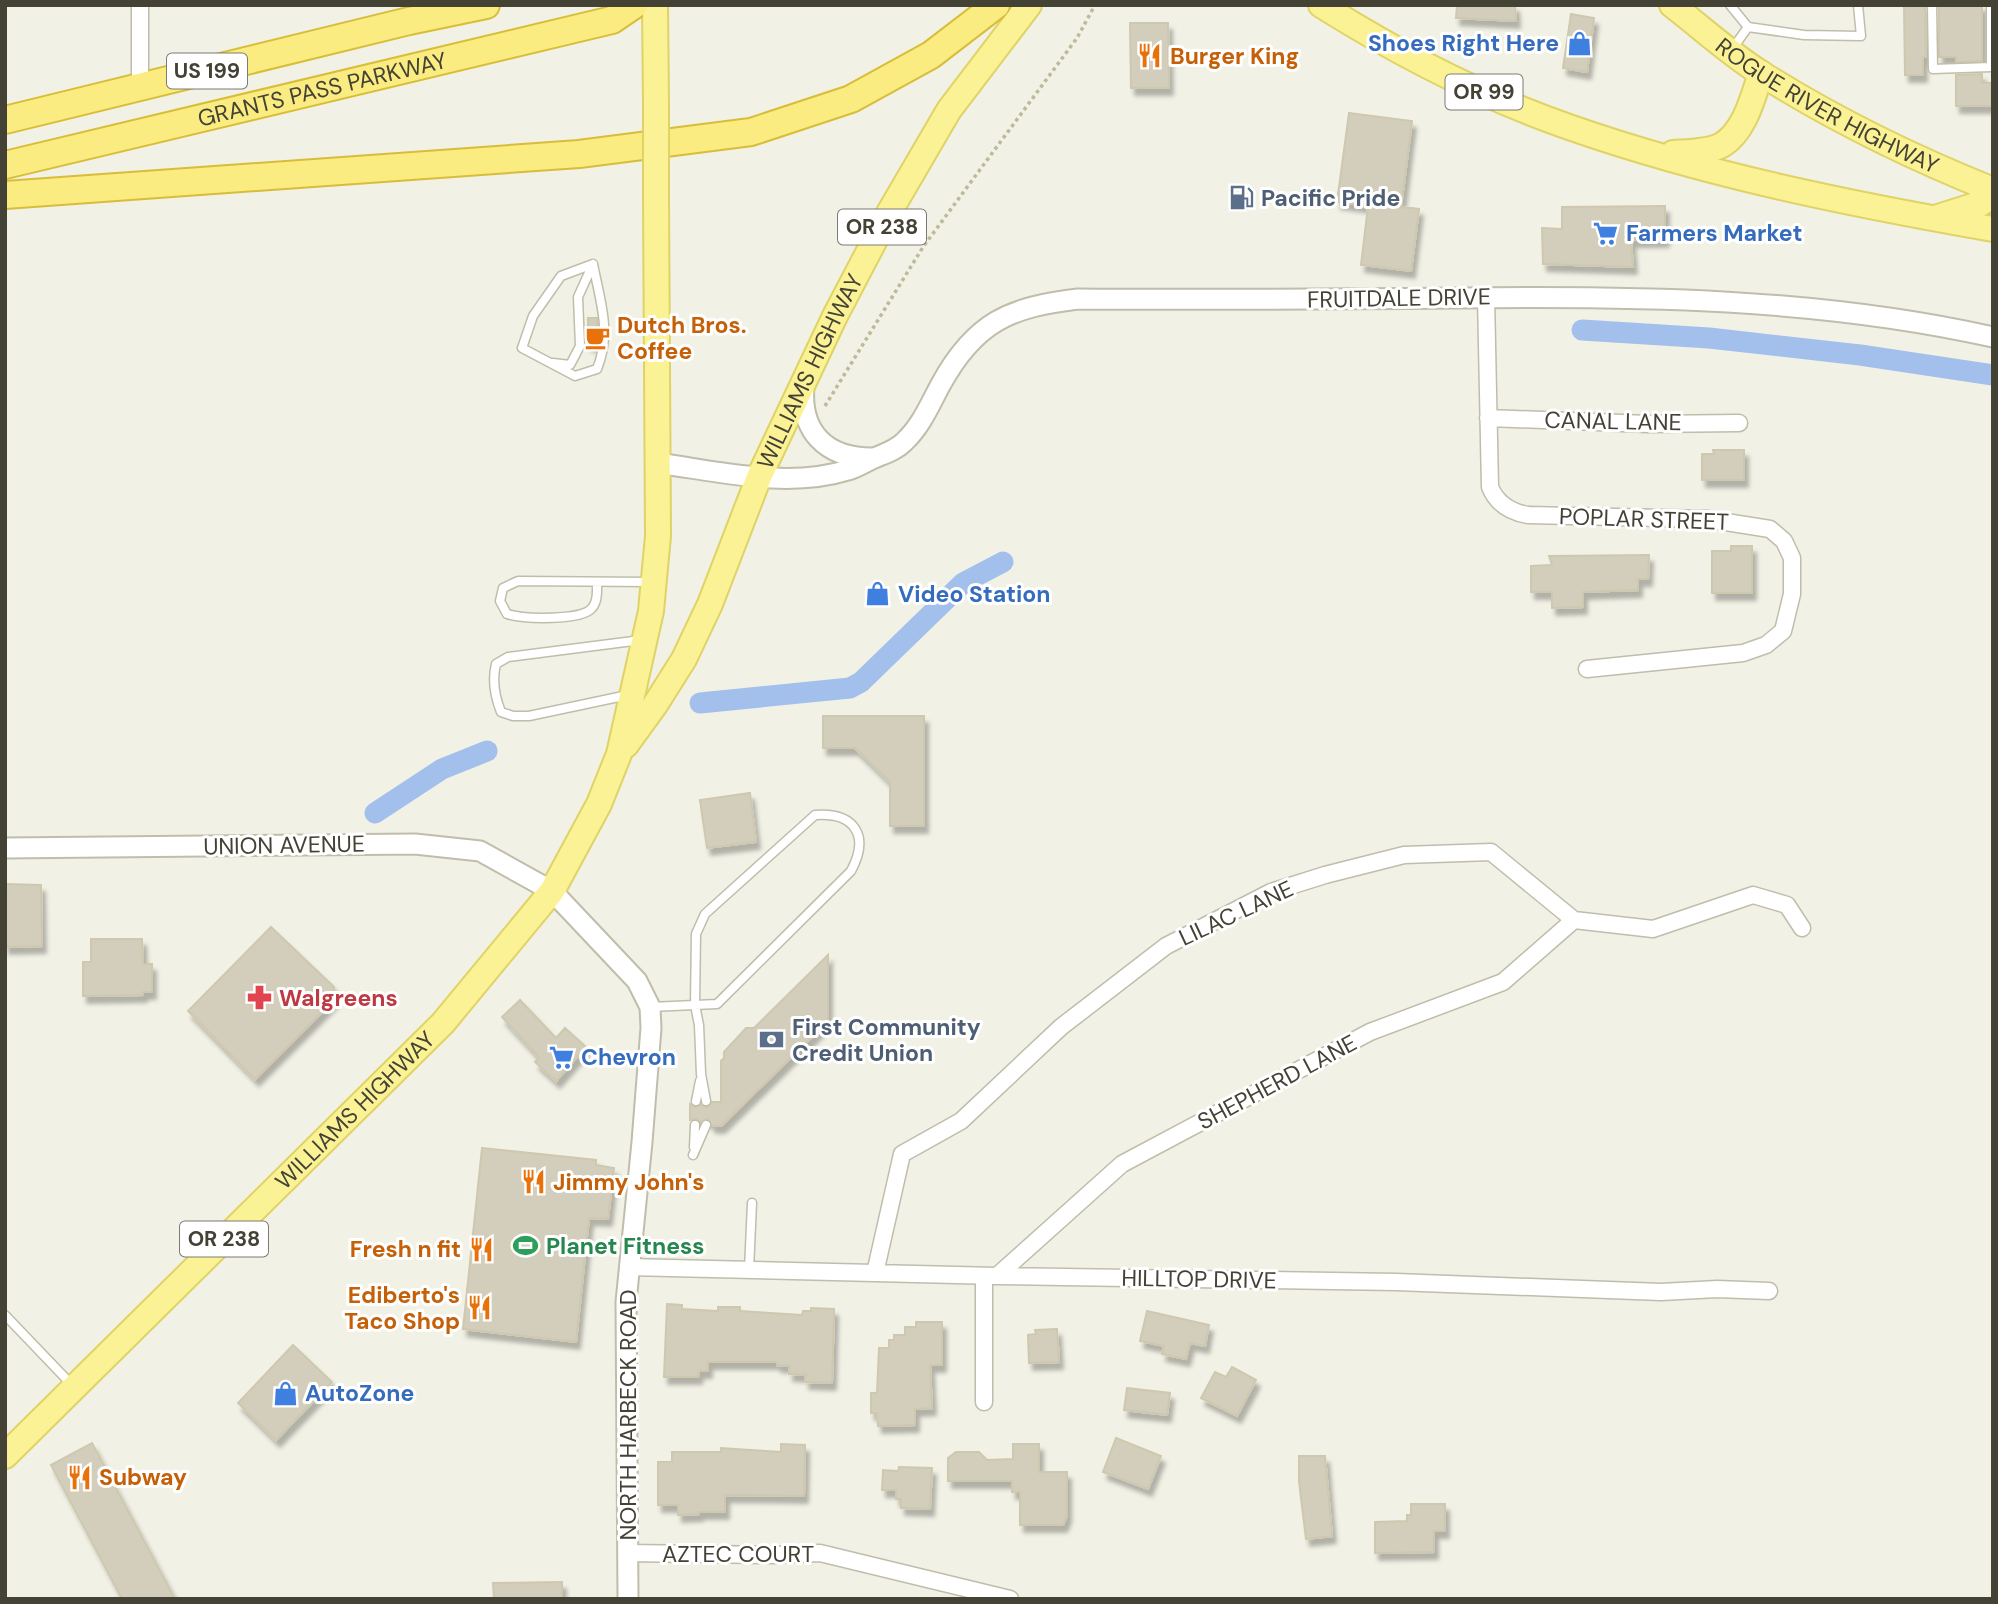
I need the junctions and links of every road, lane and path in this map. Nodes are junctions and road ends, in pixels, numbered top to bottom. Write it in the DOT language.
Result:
graph roads {
  1 [pos="140,5"];
  2 [pos="456,5"];
  3 [pos="486,5"];
  4 [pos="634,5"];
  5 [pos="655,5"];
  6 [pos="996,5"];
  7 [pos="1028,5"];
  8 [pos="1095,5"];
  9 [pos="1321,5"];
  10 [pos="1672,5"];
  11 [pos="1730,5"];
  12 [pos="1858,5"];
  13 [pos="1933,5"];
  14 [pos="1991,5"];
  15 [pos="409,21"];
  16 [pos="1748,27"];
  17 [pos="1731,51"];
  18 [pos="1761,73"];
  19 [pos="140,87"];
  20 [pos="5,120"];
  21 [pos="1658,155"];
  22 [pos="5,165"];
  23 [pos="1992,187"];
  24 [pos="5,195"];
  25 [pos="1934,219"];
  26 [pos="1993,229"];
  27 [pos="593,264"];
  28 [pos="1486,297"];
  29 [pos="1993,337"];
  30 [pos="547,362"];
  31 [pos="804,379"];
  32 [pos="1488,418"];
  33 [pos="1739,423"];
  34 [pos="811,429"];
  35 [pos="874,458"];
  36 [pos="657,463"];
  37 [pos="759,477"];
  38 [pos="597,582"];
  39 [pos="654,582"];
  40 [pos="645,640"];
  41 [pos="1587,669"];
  42 [pos="634,693"];
  43 [pos="619,754"];
  44 [pos="5,848"];
  45 [pos="552,891"];
  46 [pos="1574,920"];
  47 [pos="1802,928"];
  48 [pos="695,1005"];
  49 [pos="650,1007"];
  50 [pos="701,1074"];
  51 [pos="695,1101"];
  52 [pos="706,1101"];
  53 [pos="695,1125"];
  54 [pos="705,1125"];
  55 [pos="752,1203"];
  56 [pos="628,1267"];
  57 [pos="749,1270"];
  58 [pos="875,1273"];
  59 [pos="991,1276"];
  60 [pos="1769,1291"];
  61 [pos="5,1315"];
  62 [pos="75,1387"];
  63 [pos="984,1402"];
  64 [pos="5,1456"];
  65 [pos="628,1553"];
  66 [pos="628,1599"];
  67 [pos="1010,1599"];
  1 -- 19 [label="street"];
  2 -- 15 [label="highway"];
  3 -- 15 [label="highway, GRANTS PASS PARKWAY / US 199"];
  4 -- 22 [label="highway, GRANTS PASS PARKWAY / US 199"];
  5 -- 36 [label="main road, WILLIAMS HIGHWAY / OR 238, bridge"];
  6 -- 24 [label="highway"];
  7 -- 31 [label="main road, WILLIAMS HIGHWAY / OR 238"];
  8 -- 34 [label="path"];
  9 -- 21 [label="main road, OR 99"];
  10 -- 17 [label="main road, ROGUE RIVER HIGHWAY"];
  11 -- 16 [label="lane"];
  12 -- 16 [label="lane"];
  13 -- 14 [label="lane"];
  15 -- 19 [label="highway, US 199"];
  16 -- 17 [label="lane"];
  17 -- 18 [label="main road, ROGUE RIVER HIGHWAY"];
  18 -- 21 [label="main road"];
  18 -- 23 [label="main road, ROGUE RIVER HIGHWAY"];
  19 -- 20 [label="highway, US 199"];
  21 -- 25 [label="main road, OR 99"];
  23 -- 25 [label="main road"];
  25 -- 26 [label="main road, OR 99"];
  27 -- 30 [label="lane"];
  27 -- 30 [label="lane"];
  27 -- 30 [label="lane"];
  28 -- 29 [label="street, FRUITDALE DRIVE"];
  28 -- 32 [label="street, POPLAR STREET"];
  28 -- 35 [label="street, FRUITDALE DRIVE"];
  31 -- 34 [label="street"];
  31 -- 37 [label="main road, WILLIAMS HIGHWAY / OR 238"];
  32 -- 33 [label="street, CANAL LANE"];
  32 -- 41 [label="street, POPLAR STREET"];
  34 -- 35 [label="street"];
  35 -- 37 [label="street, FRUITDALE DRIVE"];
  36 -- 37 [label="street, FRUITDALE DRIVE"];
  36 -- 39 [label="main road, WILLIAMS HIGHWAY / OR 238"];
  37 -- 43 [label="main road, WILLIAMS HIGHWAY / OR 238"];
  38 -- 38 [label="lane"];
  38 -- 39 [label="lane"];
  39 -- 40 [label="main road, WILLIAMS HIGHWAY / OR 238"];
  40 -- 42 [label="main road, WILLIAMS HIGHWAY / OR 238"];
  40 -- 42 [label="lane"];
  42 -- 43 [label="main road, WILLIAMS HIGHWAY / OR 238"];
  43 -- 45 [label="main road, WILLIAMS HIGHWAY / OR 238"];
  44 -- 45 [label="street, UNION AVENUE"];
  45 -- 49 [label="street, NORTH HARBECK ROAD"];
  45 -- 62 [label="main road, WILLIAMS HIGHWAY / OR 238"];
  46 -- 47 [label="street"];
  46 -- 58 [label="street, LILAC LANE"];
  46 -- 59 [label="street, SHEPHERD LANE"];
  48 -- 48 [label="lane"];
  48 -- 49 [label="lane"];
  48 -- 50 [label="lane"];
  49 -- 56 [label="street, NORTH HARBECK ROAD"];
  50 -- 51 [label="lane"];
  50 -- 52 [label="lane"];
  53 -- 54 [label="lane"];
  55 -- 57 [label="lane"];
  56 -- 57 [label="street, HILLTOP DRIVE"];
  56 -- 65 [label="street, NORTH HARBECK ROAD"];
  57 -- 58 [label="street, HILLTOP DRIVE"];
  58 -- 59 [label="street, HILLTOP DRIVE"];
  59 -- 60 [label="street, HILLTOP DRIVE"];
  59 -- 63 [label="street"];
  61 -- 62 [label="lane"];
  62 -- 64 [label="main road, WILLIAMS HIGHWAY / OR 238"];
  65 -- 66 [label="street, NORTH HARBECK ROAD"];
  65 -- 67 [label="street, AZTEC COURT"];
}
